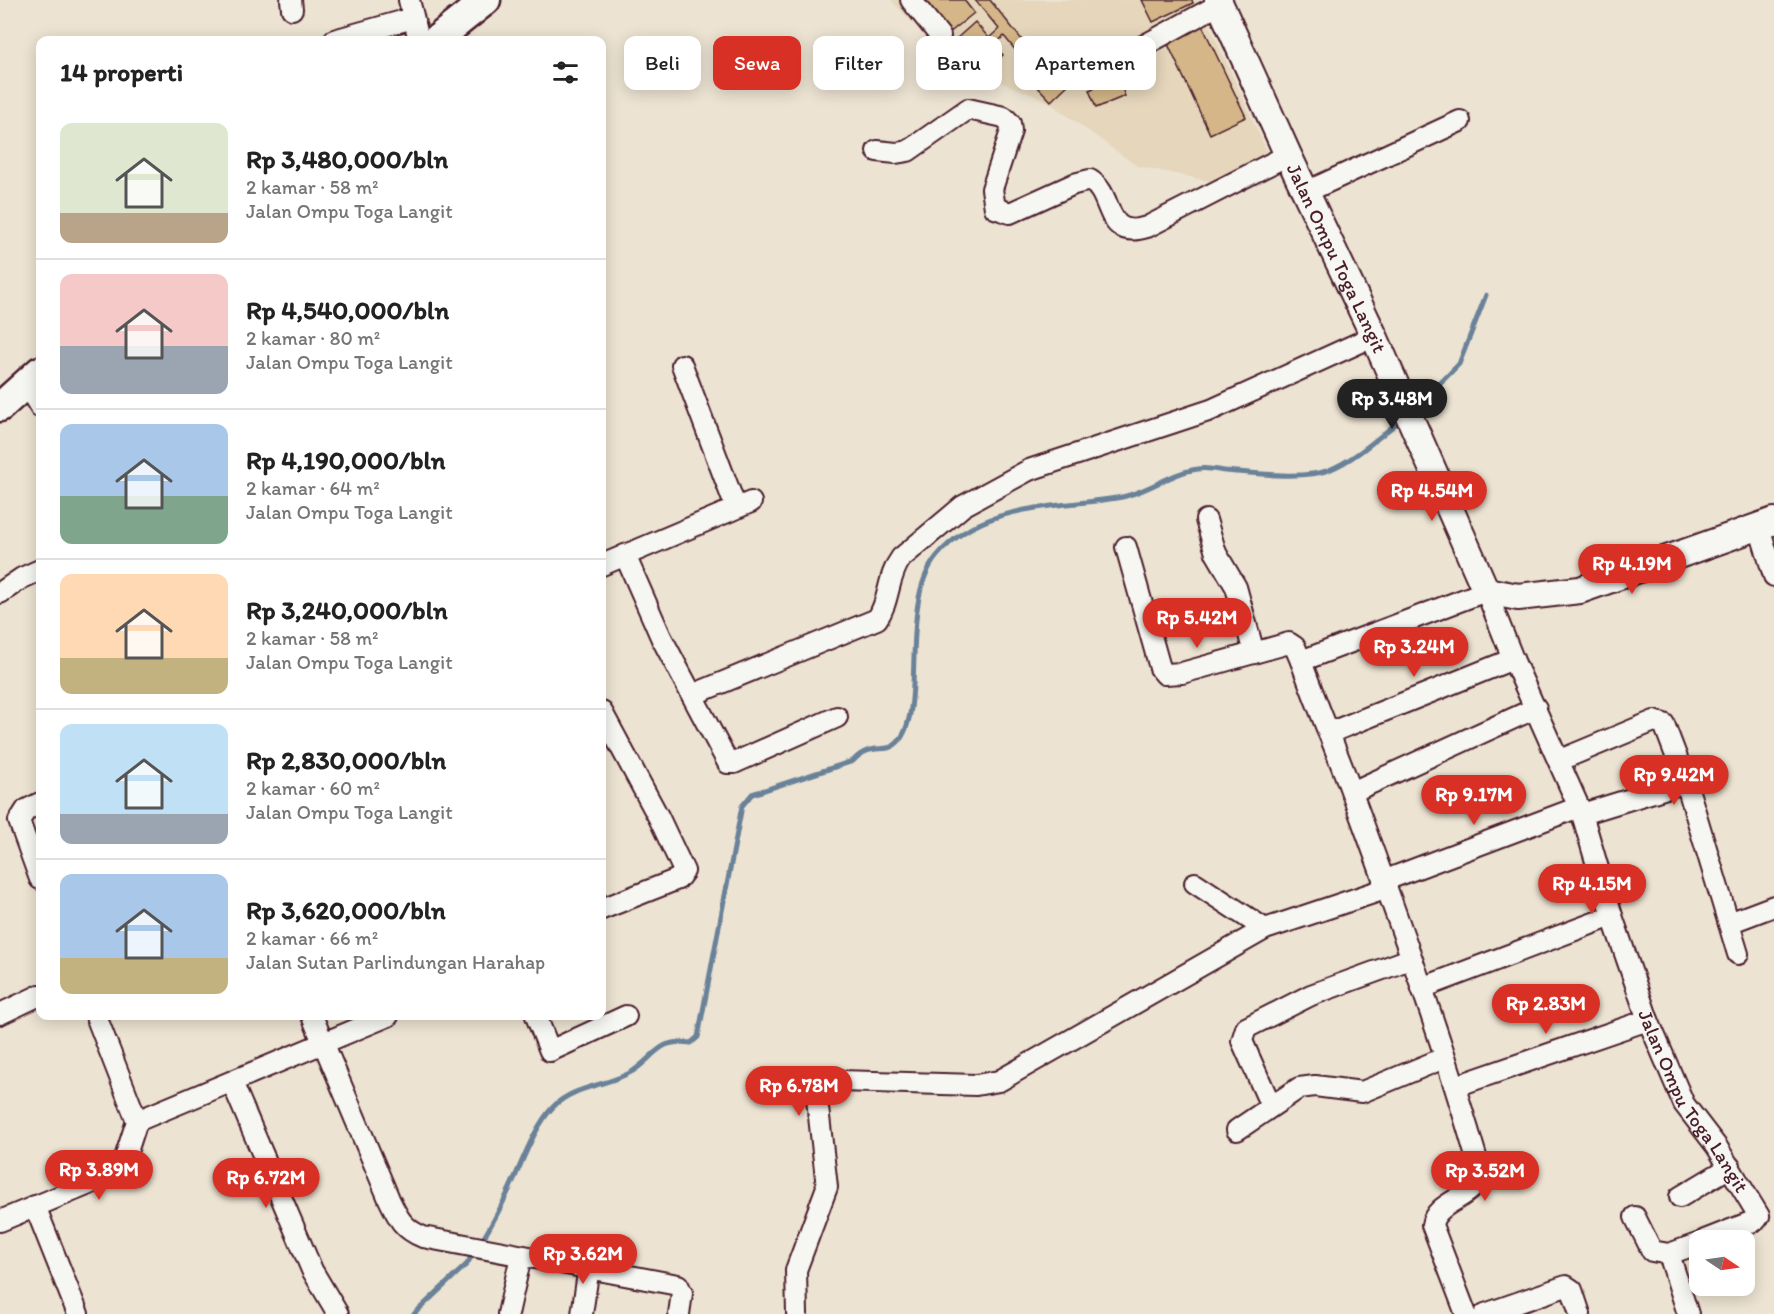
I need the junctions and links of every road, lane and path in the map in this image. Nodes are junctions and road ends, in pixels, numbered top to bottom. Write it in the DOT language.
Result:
graph roads {
  1 [pos="486,0"];
  2 [pos="911,0"];
  3 [pos="1219,2"];
  4 [pos="411,9"];
  5 [pos="344,36"];
  6 [pos="418,36"];
  7 [pos="441,36"];
  8 [pos="940,36"];
  9 [pos="1156,38"];
  10 [pos="1460,121"];
  11 [pos="877,150"];
  12 [pos="1288,155"];
  13 [pos="1306,192"];
  14 [pos="1374,336"];
  15 [pos="682,365"];
  16 [pos="36,387"];
  17 [pos="0,407"];
  18 [pos="1206,520"];
  19 [pos="1766,524"];
  20 [pos="1126,547"];
  21 [pos="625,555"];
  22 [pos="606,563"];
  23 [pos="36,572"];
  24 [pos="1774,576"];
  25 [pos="1486,591"];
  26 [pos="0,593"];
  27 [pos="1254,653"];
  28 [pos="1513,659"];
  29 [pos="1301,661"];
  30 [pos="692,695"];
  31 [pos="1536,708"];
  32 [pos="837,717"];
  33 [pos="606,719"];
  34 [pos="1329,733"];
  35 [pos="1560,760"];
  36 [pos="1686,782"];
  37 [pos="1352,792"];
  38 [pos="36,805"];
  39 [pos="1581,810"];
  40 [pos="36,868"];
  41 [pos="1195,883"];
  42 [pos="1384,885"];
  43 [pos="1774,906"];
  44 [pos="606,907"];
  45 [pos="1612,916"];
  46 [pos="1729,923"];
  47 [pos="1265,929"];
  48 [pos="1738,954"];
  49 [pos="1410,959"];
  50 [pos="1422,988"];
  51 [pos="36,997"];
  52 [pos="0,1014"];
  53 [pos="626,1016"];
  54 [pos="98,1020"];
  55 [pos="314,1020"];
  56 [pos="379,1020"];
  57 [pos="538,1020"];
  58 [pos="1648,1020"];
  59 [pos="323,1044"];
  60 [pos="1444,1058"];
  61 [pos="232,1082"];
  62 [pos="1456,1086"];
  63 [pos="1271,1106"];
  64 [pos="137,1121"];
  65 [pos="1237,1130"];
  66 [pos="1730,1167"];
  67 [pos="1680,1197"];
  68 [pos="35,1206"];
  69 [pos="1635,1217"];
  70 [pos="0,1221"];
  71 [pos="1730,1230"];
  72 [pos="1689,1247"];
  73 [pos="1669,1254"];
  74 [pos="521,1256"];
  75 [pos="589,1267"];
  76 [pos="78,1314"];
  77 [pos="338,1314"];
  78 [pos="508,1314"];
  79 [pos="582,1314"];
  80 [pos="679,1314"];
  81 [pos="797,1314"];
  82 [pos="1466,1314"];
  83 [pos="1485,1314"];
  84 [pos="1580,1314"];
  85 [pos="1688,1314"];
  1 -- 7 [label="highway"];
  2 -- 8 [label="street"];
  3 -- 9 [label="street"];
  3 -- 12 [label="main road, Jalan Ompu Toga Langit"];
  4 -- 5 [label="street"];
  4 -- 6 [label="street"];
  10 -- 13 [label="street"];
  11 -- 12 [label="street"];
  12 -- 13 [label="main road, Jalan Ompu Toga Langit"];
  13 -- 14 [label="main road, Jalan Ompu Toga Langit"];
  14 -- 25 [label="main road, Jalan Ompu Toga Langit"];
  14 -- 30 [label="street"];
  15 -- 21 [label="street"];
  16 -- 17 [label="highway"];
  18 -- 27 [label="street"];
  19 -- 24 [label="street"];
  19 -- 25 [label="main road"];
  20 -- 27 [label="street"];
  21 -- 22 [label="street"];
  21 -- 30 [label="street"];
  23 -- 26 [label="street"];
  25 -- 28 [label="street, Jalan Ompu Toga Langit"];
  25 -- 29 [label="street"];
  27 -- 29 [label="street"];
  28 -- 31 [label="street, Jalan Ompu Toga Langit"];
  28 -- 34 [label="street"];
  29 -- 34 [label="street"];
  30 -- 32 [label="street"];
  31 -- 35 [label="street, Jalan Ompu Toga Langit"];
  31 -- 37 [label="street"];
  33 -- 44 [label="street"];
  34 -- 37 [label="street"];
  35 -- 36 [label="street"];
  35 -- 39 [label="street, Jalan Ompu Toga Langit"];
  36 -- 39 [label="street"];
  36 -- 46 [label="street"];
  37 -- 42 [label="street"];
  38 -- 40 [label="street"];
  39 -- 42 [label="street"];
  39 -- 45 [label="street, Jalan Ompu Toga Langit"];
  41 -- 47 [label="street"];
  42 -- 47 [label="street"];
  42 -- 49 [label="street"];
  43 -- 46 [label="street"];
  45 -- 50 [label="street"];
  45 -- 58 [label="street, Jalan Ompu Toga Langit"];
  46 -- 48 [label="street"];
  47 -- 81 [label="street"];
  49 -- 50 [label="street"];
  49 -- 63 [label="street"];
  50 -- 60 [label="street"];
  51 -- 52 [label="street"];
  53 -- 57 [label="street"];
  54 -- 64 [label="street"];
  55 -- 59 [label="street"];
  56 -- 59 [label="street"];
  58 -- 62 [label="street"];
  58 -- 66 [label="street, Jalan Ompu Toga Langit"];
  59 -- 61 [label="street"];
  59 -- 74 [label="street"];
  60 -- 62 [label="street"];
  60 -- 63 [label="street"];
  61 -- 64 [label="street"];
  61 -- 77 [label="street"];
  62 -- 82 [label="street"];
  63 -- 65 [label="street"];
  64 -- 68 [label="street"];
  66 -- 67 [label="street"];
  66 -- 71 [label="street, Jalan Ompu Toga Langit"];
  68 -- 70 [label="street"];
  68 -- 76 [label="street"];
  69 -- 73 [label="street"];
  72 -- 73 [label="street"];
  73 -- 85 [label="street"];
  74 -- 75 [label="street"];
  74 -- 78 [label="street"];
  75 -- 79 [label="street"];
  75 -- 80 [label="street"];
  83 -- 84 [label="street"];
}
